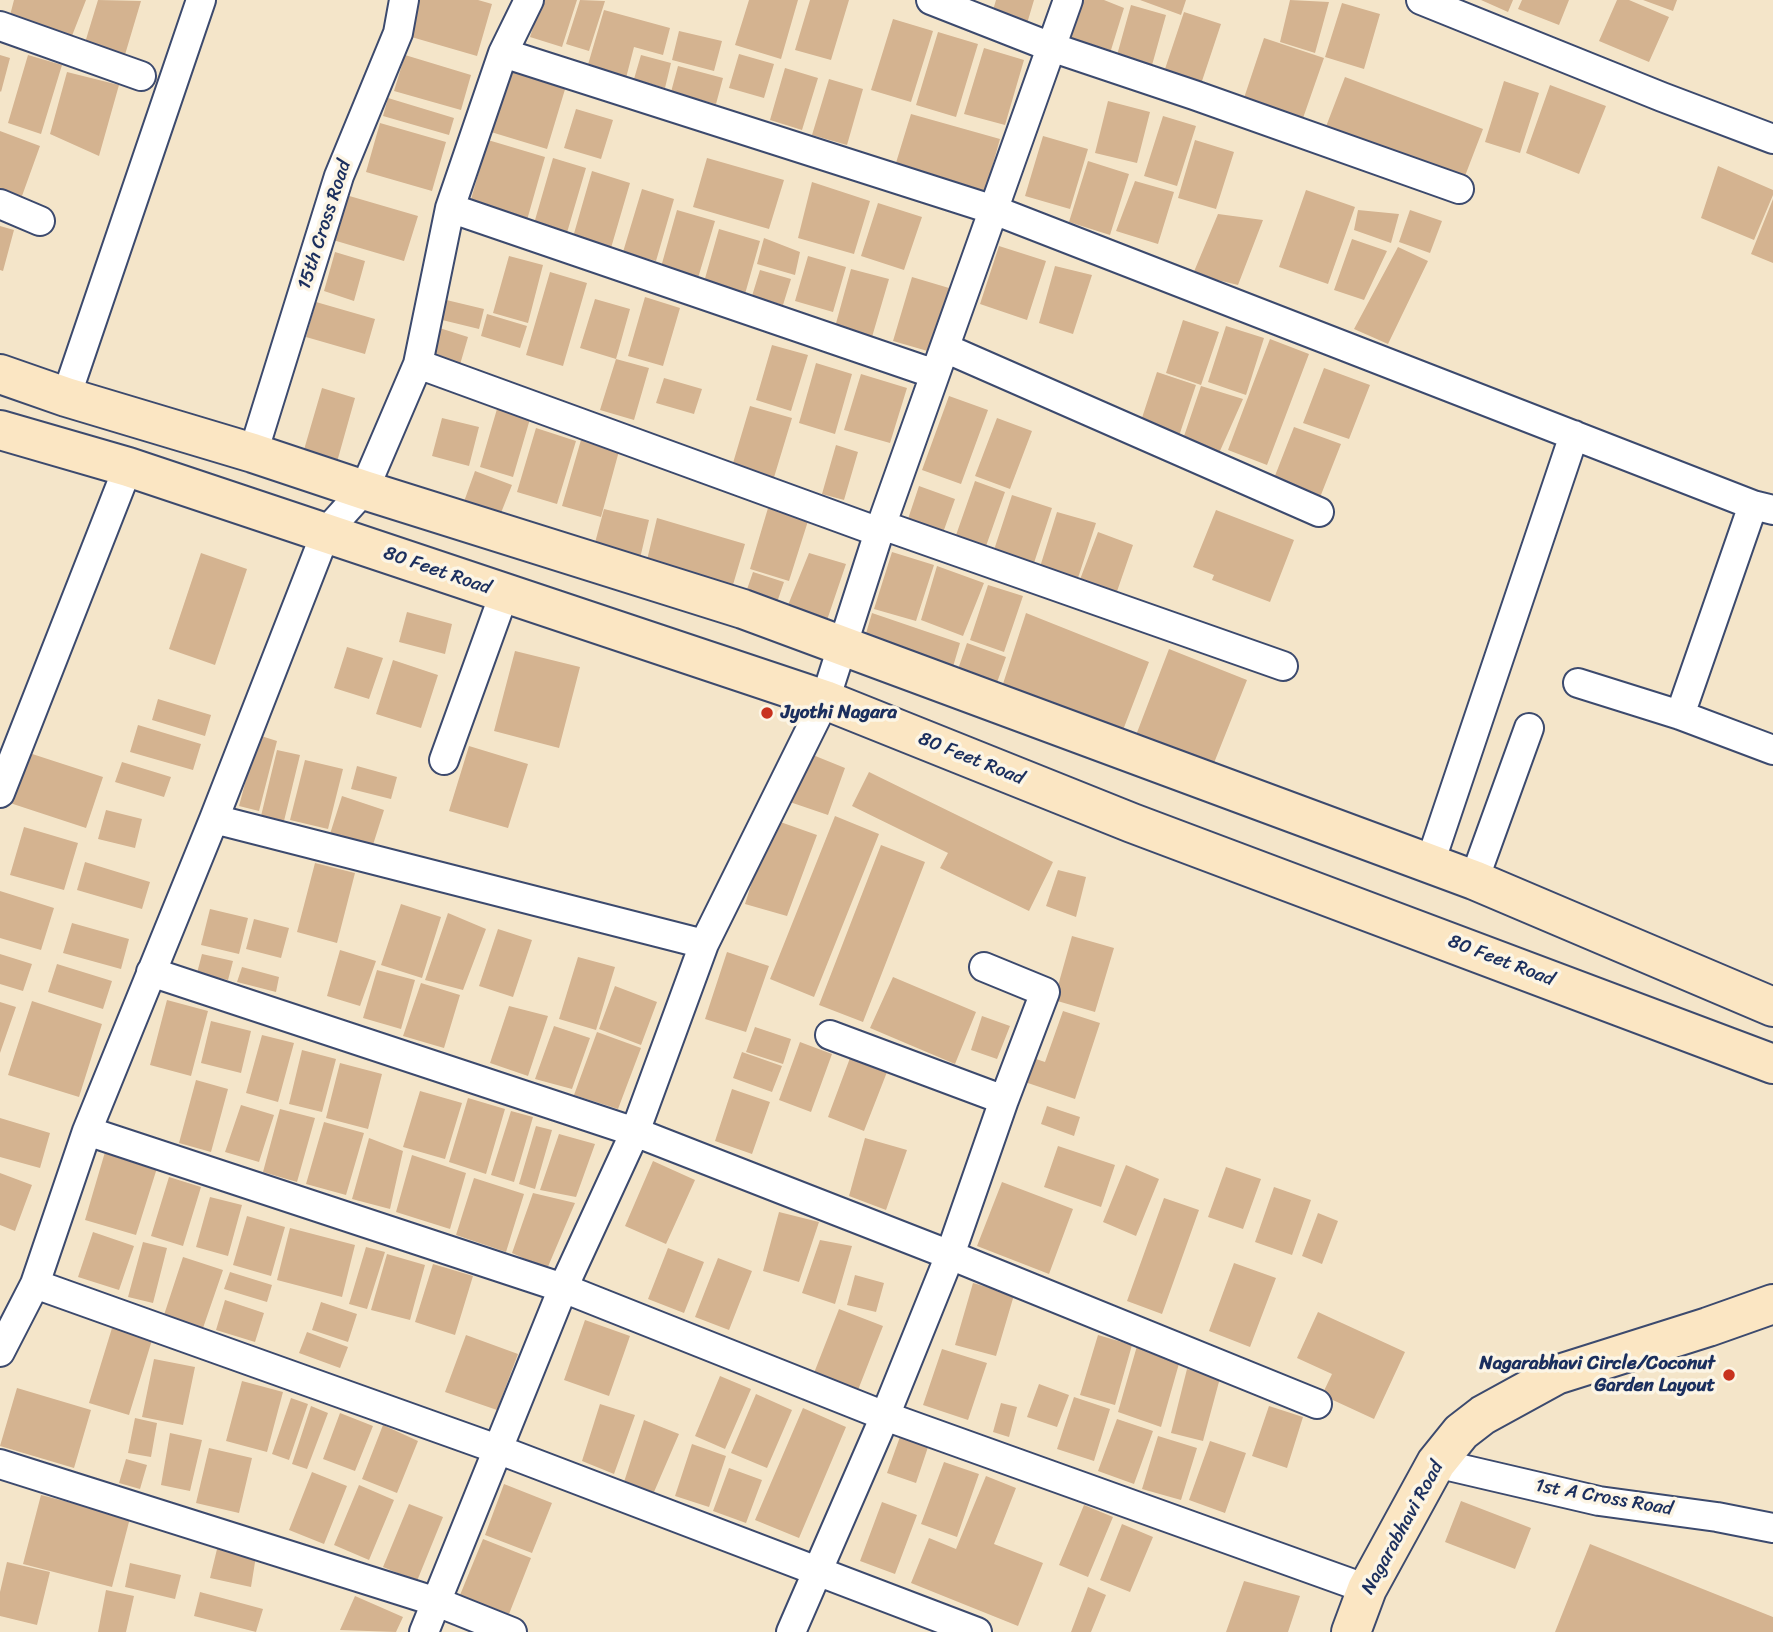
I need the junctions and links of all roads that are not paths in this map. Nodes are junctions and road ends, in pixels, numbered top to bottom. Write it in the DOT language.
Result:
graph roads {
  1 [pos="201,0"];
  2 [pos="529,0"];
  3 [pos="931,0"];
  4 [pos="1068,0"];
  5 [pos="1421,0"];
  6 [pos="402,1"];
  7 [pos="0,26"];
  8 [pos="1051,47"];
  9 [pos="503,53"];
  10 [pos="141,76"];
  11 [pos="1773,139"];
  12 [pos="1459,189"];
  13 [pos="0,204"];
  14 [pos="450,208"];
  15 [pos="994,210"];
  16 [pos="40,221"];
  17 [pos="940,361"];
  18 [pos="418,364"];
  19 [pos="0,373"];
  20 [pos="66,397"];
  21 [pos="0,430"];
  22 [pos="1574,435"];
  23 [pos="253,453"];
  24 [pos="128,467"];
  25 [pos="364,490"];
  26 [pos="1763,508"];
  27 [pos="1319,512"];
  28 [pos="881,529"];
  29 [pos="326,532"];
  30 [pos="504,594"];
  31 [pos="843,646"];
  32 [pos="1283,666"];
  33 [pos="1578,683"];
  34 [pos="825,700"];
  35 [pos="1680,715"];
  36 [pos="1529,728"];
  37 [pos="1773,750"];
  38 [pos="444,760"];
  39 [pos="0,793"];
  40 [pos="214,819"];
  41 [pos="1430,863"];
  42 [pos="1474,880"];
  43 [pos="704,944"];
  44 [pos="984,967"];
  45 [pos="152,972"];
  46 [pos="1773,1007"];
  47 [pos="830,1035"];
  48 [pos="1773,1064"];
  49 [pos="1004,1101"];
  50 [pos="88,1130"];
  51 [pos="635,1132"];
  52 [pos="950,1255"];
  53 [pos="35,1284"];
  54 [pos="563,1288"];
  55 [pos="1773,1304"];
  56 [pos="0,1352"];
  57 [pos="1317,1404"];
  58 [pos="885,1416"];
  59 [pos="497,1449"];
  60 [pos="1436,1463"];
  61 [pos="0,1464"];
  62 [pos="1773,1528"];
  63 [pos="818,1571"];
  64 [pos="1367,1589"];
  65 [pos="437,1602"];
  66 [pos="424,1632"];
  67 [pos="512,1632"];
  68 [pos="791,1632"];
  69 [pos="977,1632"];
  70 [pos="1351,1632"];
  1 -- 20 [label="street"];
  2 -- 9 [label="street"];
  3 -- 8 [label="street"];
  4 -- 8 [label="street"];
  5 -- 11 [label="street"];
  6 -- 23 [label="street, 15th Cross Road"];
  7 -- 10 [label="street"];
  8 -- 12 [label="street"];
  8 -- 15 [label="street"];
  9 -- 14 [label="street"];
  9 -- 15 [label="street"];
  13 -- 16 [label="street"];
  14 -- 17 [label="street"];
  14 -- 18 [label="street"];
  15 -- 17 [label="street"];
  15 -- 22 [label="street"];
  17 -- 27 [label="street"];
  17 -- 28 [label="street"];
  18 -- 25 [label="street"];
  18 -- 28 [label="street"];
  19 -- 20 [label="main road"];
  20 -- 23 [label="main road"];
  21 -- 24 [label="main road, 80 Feet Road"];
  22 -- 26 [label="street"];
  22 -- 41 [label="street"];
  23 -- 25 [label="main road"];
  24 -- 29 [label="main road, 80 Feet Road"];
  24 -- 39 [label="street"];
  25 -- 29 [label="street"];
  25 -- 31 [label="main road"];
  26 -- 35 [label="street"];
  28 -- 31 [label="street"];
  28 -- 32 [label="street"];
  29 -- 30 [label="main road, 80 Feet Road"];
  29 -- 40 [label="street"];
  30 -- 34 [label="main road, 80 Feet Road"];
  30 -- 38 [label="street"];
  31 -- 34 [label="street"];
  31 -- 41 [label="main road"];
  33 -- 35 [label="street"];
  34 -- 43 [label="street"];
  34 -- 48 [label="main road, 80 Feet Road"];
  35 -- 37 [label="street"];
  36 -- 42 [label="street"];
  40 -- 43 [label="street"];
  40 -- 45 [label="street"];
  41 -- 42 [label="main road"];
  42 -- 46 [label="main road"];
  43 -- 51 [label="street"];
  44 -- 49 [label="street"];
  45 -- 50 [label="street"];
  45 -- 51 [label="street"];
  47 -- 49 [label="street"];
  49 -- 52 [label="street"];
  50 -- 53 [label="street"];
  50 -- 54 [label="street"];
  51 -- 52 [label="street"];
  51 -- 54 [label="street"];
  52 -- 57 [label="street"];
  52 -- 58 [label="street"];
  53 -- 56 [label="street"];
  53 -- 59 [label="street"];
  54 -- 58 [label="street"];
  54 -- 59 [label="street"];
  55 -- 60 [label="main road, Nagarabhavi Road"];
  58 -- 63 [label="street"];
  58 -- 64 [label="street"];
  59 -- 63 [label="street"];
  59 -- 65 [label="street"];
  60 -- 62 [label="street, 1st A Cross Road"];
  60 -- 64 [label="main road, Nagarabhavi Road"];
  61 -- 65 [label="street"];
  63 -- 68 [label="street"];
  63 -- 69 [label="street"];
  64 -- 70 [label="main road, Nagarabhavi Road"];
  65 -- 66 [label="street"];
  65 -- 67 [label="street"];
}
